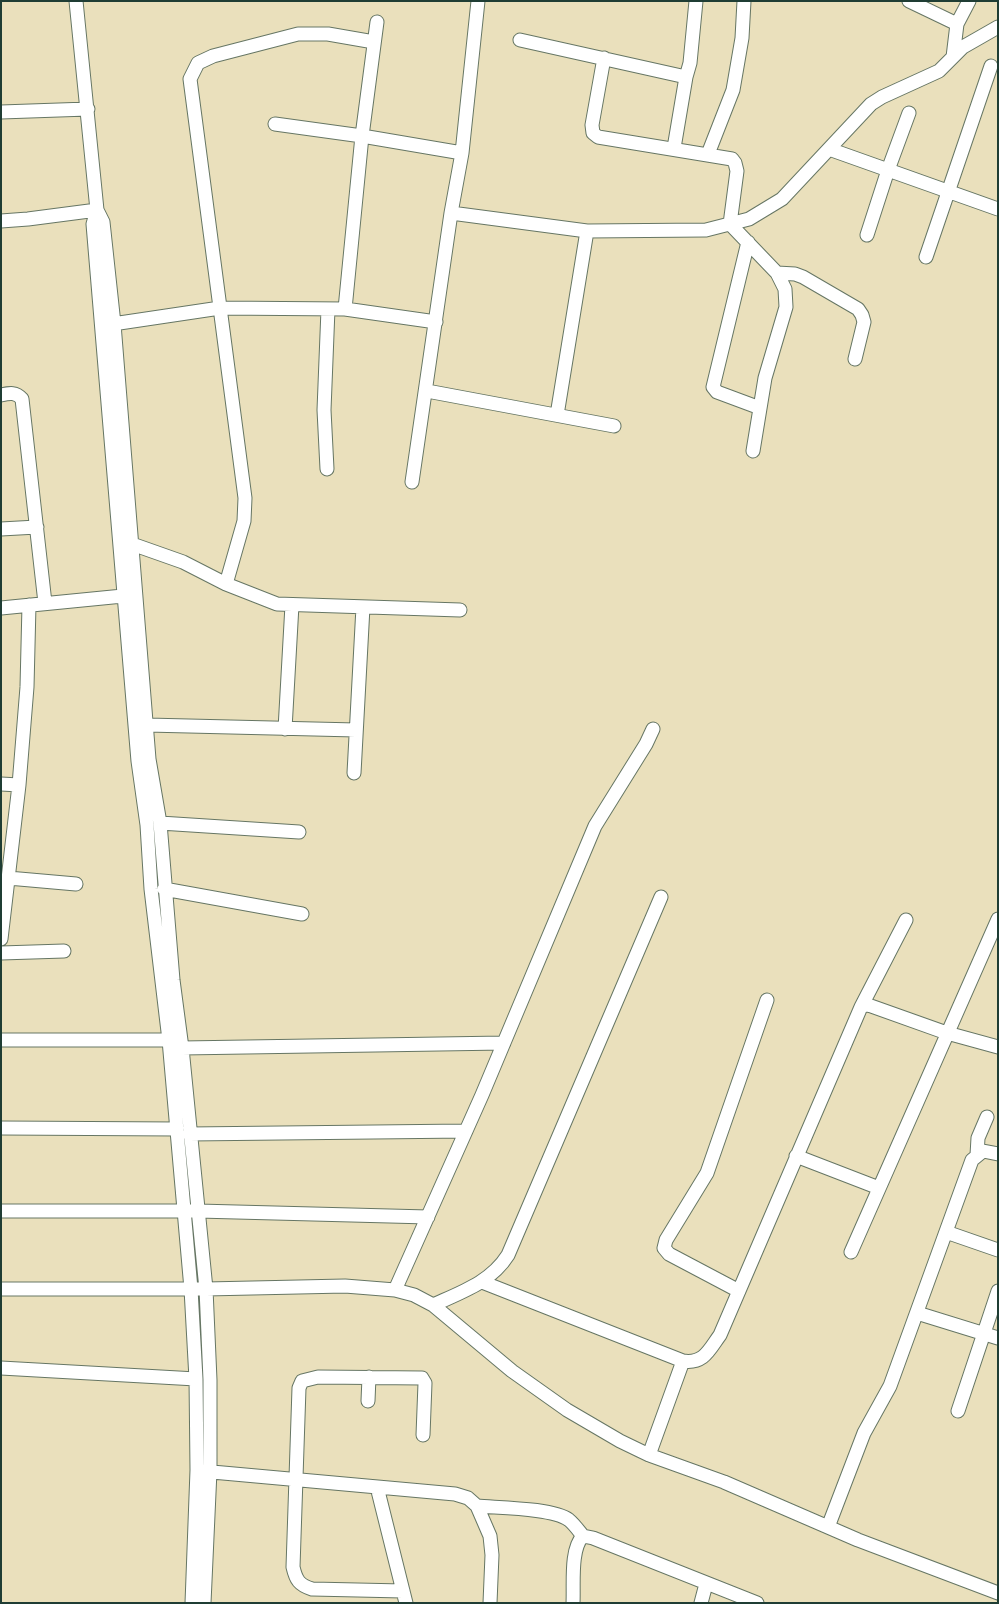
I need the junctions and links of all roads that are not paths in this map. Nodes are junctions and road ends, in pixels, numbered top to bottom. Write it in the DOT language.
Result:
graph roads {
  1 [pos="76,1"];
  2 [pos="478,1"];
  3 [pos="696,1"];
  4 [pos="744,1"];
  5 [pos="909,1"];
  6 [pos="970,1"];
  7 [pos="377,22"];
  8 [pos="957,24"];
  9 [pos="998,27"];
  10 [pos="520,40"];
  11 [pos="374,42"];
  12 [pos="953,57"];
  13 [pos="604,58"];
  14 [pos="991,66"];
  15 [pos="686,76"];
  16 [pos="88,109"];
  17 [pos="1,112"];
  18 [pos="909,113"];
  19 [pos="275,124"];
  20 [pos="362,136"];
  21 [pos="674,148"];
  22 [pos="829,149"];
  23 [pos="462,153"];
  24 [pos="708,154"];
  25 [pos="888,170"];
  26 [pos="948,191"];
  27 [pos="998,208"];
  28 [pos="97,210"];
  29 [pos="451,213"];
  30 [pos="1,221"];
  31 [pos="730,224"];
  32 [pos="587,231"];
  33 [pos="867,235"];
  34 [pos="748,242"];
  35 [pos="926,257"];
  36 [pos="777,273"];
  37 [pos="220,308"];
  38 [pos="328,309"];
  39 [pos="345,309"];
  40 [pos="436,322"];
  41 [pos="108,325"];
  42 [pos="855,359"];
  43 [pos="427,391"];
  44 [pos="1,395"];
  45 [pos="760,408"];
  46 [pos="557,415"];
  47 [pos="614,426"];
  48 [pos="753,451"];
  49 [pos="327,469"];
  50 [pos="412,482"];
  51 [pos="36,527"];
  52 [pos="1,529"];
  53 [pos="132,544"];
  54 [pos="226,584"];
  55 [pos="129,595"];
  56 [pos="45,603"];
  57 [pos="292,605"];
  58 [pos="29,606"];
  59 [pos="363,607"];
  60 [pos="1,608"];
  61 [pos="460,610"];
  62 [pos="146,725"];
  63 [pos="285,729"];
  64 [pos="653,729"];
  65 [pos="356,730"];
  66 [pos="354,773"];
  67 [pos="1,784"];
  68 [pos="19,785"];
  69 [pos="160,823"];
  70 [pos="299,832"];
  71 [pos="8,878"];
  72 [pos="76,884"];
  73 [pos="164,888"];
  74 [pos="661,897"];
  75 [pos="302,914"];
  76 [pos="998,919"];
  77 [pos="906,920"];
  78 [pos="1,939"];
  79 [pos="64,951"];
  80 [pos="1,954"];
  81 [pos="767,1000"];
  82 [pos="861,1007"];
  83 [pos="947,1033"];
  84 [pos="1,1040"];
  85 [pos="169,1040"];
  86 [pos="504,1043"];
  87 [pos="998,1047"];
  88 [pos="182,1048"];
  89 [pos="987,1117"];
  90 [pos="1,1128"];
  91 [pos="177,1129"];
  92 [pos="466,1130"];
  93 [pos="189,1134"];
  94 [pos="998,1154"];
  95 [pos="977,1155"];
  96 [pos="796,1156"];
  97 [pos="879,1188"];
  98 [pos="1,1211"];
  99 [pos="183,1211"];
  100 [pos="198,1211"];
  101 [pos="428,1217"];
  102 [pos="946,1232"];
  103 [pos="998,1250"];
  104 [pos="851,1252"];
  105 [pos="482,1282"];
  106 [pos="1,1289"];
  107 [pos="192,1289"];
  108 [pos="206,1289"];
  109 [pos="395,1290"];
  110 [pos="739,1291"];
  111 [pos="998,1291"];
  112 [pos="434,1305"];
  113 [pos="917,1313"];
  114 [pos="984,1334"];
  115 [pos="998,1338"];
  116 [pos="683,1361"];
  117 [pos="1,1368"];
  118 [pos="370,1377"];
  119 [pos="196,1380"];
  120 [pos="368,1401"];
  121 [pos="958,1411"];
  122 [pos="423,1435"];
  123 [pos="649,1455"];
  124 [pos="204,1471"];
  125 [pos="296,1480"];
  126 [pos="377,1487"];
  127 [pos="477,1506"];
  128 [pos="828,1527"];
  129 [pos="583,1536"];
  130 [pos="706,1584"];
  131 [pos="998,1593"];
  132 [pos="405,1597"];
  133 [pos="192,1603"];
  134 [pos="204,1603"];
  135 [pos="490,1603"];
  136 [pos="573,1603"];
  137 [pos="701,1603"];
  138 [pos="757,1603"];
  1 -- 16 [label="street"];
  2 -- 23 [label="street"];
  3 -- 15 [label="street"];
  4 -- 24 [label="street"];
  5 -- 8 [label="street"];
  6 -- 8 [label="street"];
  7 -- 11 [label="street"];
  8 -- 12 [label="street"];
  9 -- 12 [label="street"];
  10 -- 13 [label="street"];
  11 -- 20 [label="street"];
  11 -- 37 [label="street"];
  12 -- 22 [label="street"];
  13 -- 15 [label="street"];
  13 -- 21 [label="street"];
  14 -- 26 [label="street"];
  15 -- 21 [label="street"];
  16 -- 17 [label="street"];
  16 -- 28 [label="street"];
  18 -- 25 [label="street"];
  19 -- 20 [label="street"];
  20 -- 23 [label="street"];
  20 -- 39 [label="street"];
  21 -- 24 [label="street"];
  22 -- 25 [label="street"];
  22 -- 31 [label="street"];
  23 -- 29 [label="street"];
  24 -- 31 [label="street"];
  25 -- 26 [label="street"];
  25 -- 33 [label="street"];
  26 -- 27 [label="street"];
  26 -- 35 [label="street"];
  28 -- 30 [label="street"];
  28 -- 41 [label="street"];
  29 -- 32 [label="street"];
  29 -- 40 [label="street"];
  31 -- 32 [label="street"];
  31 -- 34 [label="street"];
  32 -- 46 [label="street"];
  34 -- 36 [label="street"];
  34 -- 45 [label="street"];
  36 -- 42 [label="street"];
  36 -- 45 [label="street"];
  37 -- 38 [label="street"];
  37 -- 41 [label="street"];
  37 -- 54 [label="street"];
  38 -- 39 [label="street"];
  38 -- 49 [label="street"];
  39 -- 40 [label="street"];
  40 -- 43 [label="street"];
  41 -- 53 [label="street"];
  41 -- 55 [label="street"];
  43 -- 46 [label="street"];
  43 -- 50 [label="street"];
  44 -- 51 [label="street"];
  45 -- 48 [label="street"];
  46 -- 47 [label="street"];
  51 -- 52 [label="street"];
  51 -- 56 [label="street"];
  53 -- 54 [label="street"];
  53 -- 55 [label="street"];
  54 -- 57 [label="street"];
  55 -- 56 [label="street"];
  55 -- 62 [label="street"];
  55 -- 85 [label="street"];
  56 -- 58 [label="street"];
  57 -- 59 [label="street"];
  57 -- 63 [label="street"];
  58 -- 60 [label="street"];
  58 -- 68 [label="street"];
  59 -- 61 [label="street"];
  59 -- 65 [label="street"];
  62 -- 63 [label="street"];
  62 -- 69 [label="street"];
  63 -- 65 [label="street"];
  64 -- 86 [label="street"];
  65 -- 66 [label="street"];
  67 -- 68 [label="street"];
  68 -- 71 [label="street"];
  69 -- 70 [label="street"];
  69 -- 73 [label="street"];
  71 -- 72 [label="street"];
  71 -- 78 [label="street"];
  73 -- 75 [label="street"];
  73 -- 88 [label="street"];
  74 -- 105 [label="street"];
  76 -- 83 [label="street"];
  77 -- 82 [label="street"];
  79 -- 80 [label="street"];
  81 -- 110 [label="street"];
  82 -- 83 [label="street"];
  82 -- 96 [label="street"];
  83 -- 87 [label="street"];
  83 -- 97 [label="street"];
  84 -- 85 [label="street"];
  85 -- 88 [label="street"];
  85 -- 91 [label="street"];
  86 -- 88 [label="street"];
  86 -- 92 [label="street"];
  88 -- 93 [label="street"];
  89 -- 95 [label="street"];
  90 -- 91 [label="street"];
  91 -- 99 [label="street"];
  92 -- 93 [label="street"];
  92 -- 101 [label="street"];
  93 -- 100 [label="street"];
  94 -- 95 [label="street"];
  95 -- 102 [label="street"];
  96 -- 97 [label="street"];
  96 -- 110 [label="street"];
  97 -- 104 [label="street"];
  98 -- 99 [label="street"];
  99 -- 100 [label="street"];
  99 -- 107 [label="street"];
  100 -- 101 [label="street"];
  100 -- 108 [label="street"];
  101 -- 109 [label="street"];
  102 -- 103 [label="street"];
  102 -- 113 [label="street"];
  105 -- 112 [label="street"];
  105 -- 116 [label="street"];
  106 -- 107 [label="street"];
  107 -- 108 [label="street"];
  107 -- 119 [label="street"];
  108 -- 109 [label="street"];
  108 -- 124 [label="street"];
  109 -- 112 [label="street"];
  110 -- 116 [label="street"];
  111 -- 114 [label="street"];
  112 -- 123 [label="street"];
  113 -- 114 [label="street"];
  113 -- 128 [label="street"];
  114 -- 115 [label="street"];
  114 -- 121 [label="street"];
  116 -- 123 [label="street"];
  117 -- 119 [label="street"];
  118 -- 120 [label="street"];
  118 -- 122 [label="street"];
  118 -- 125 [label="street"];
  119 -- 124 [label="street"];
  123 -- 128 [label="street"];
  124 -- 125 [label="street"];
  124 -- 133 [label="street"];
  124 -- 134 [label="street"];
  125 -- 126 [label="street"];
  125 -- 132 [label="street"];
  126 -- 127 [label="street"];
  126 -- 132 [label="street"];
  127 -- 129 [label="street"];
  127 -- 135 [label="street"];
  128 -- 131 [label="street"];
  129 -- 130 [label="street"];
  129 -- 136 [label="street"];
  130 -- 137 [label="street"];
  130 -- 138 [label="street"];
}
